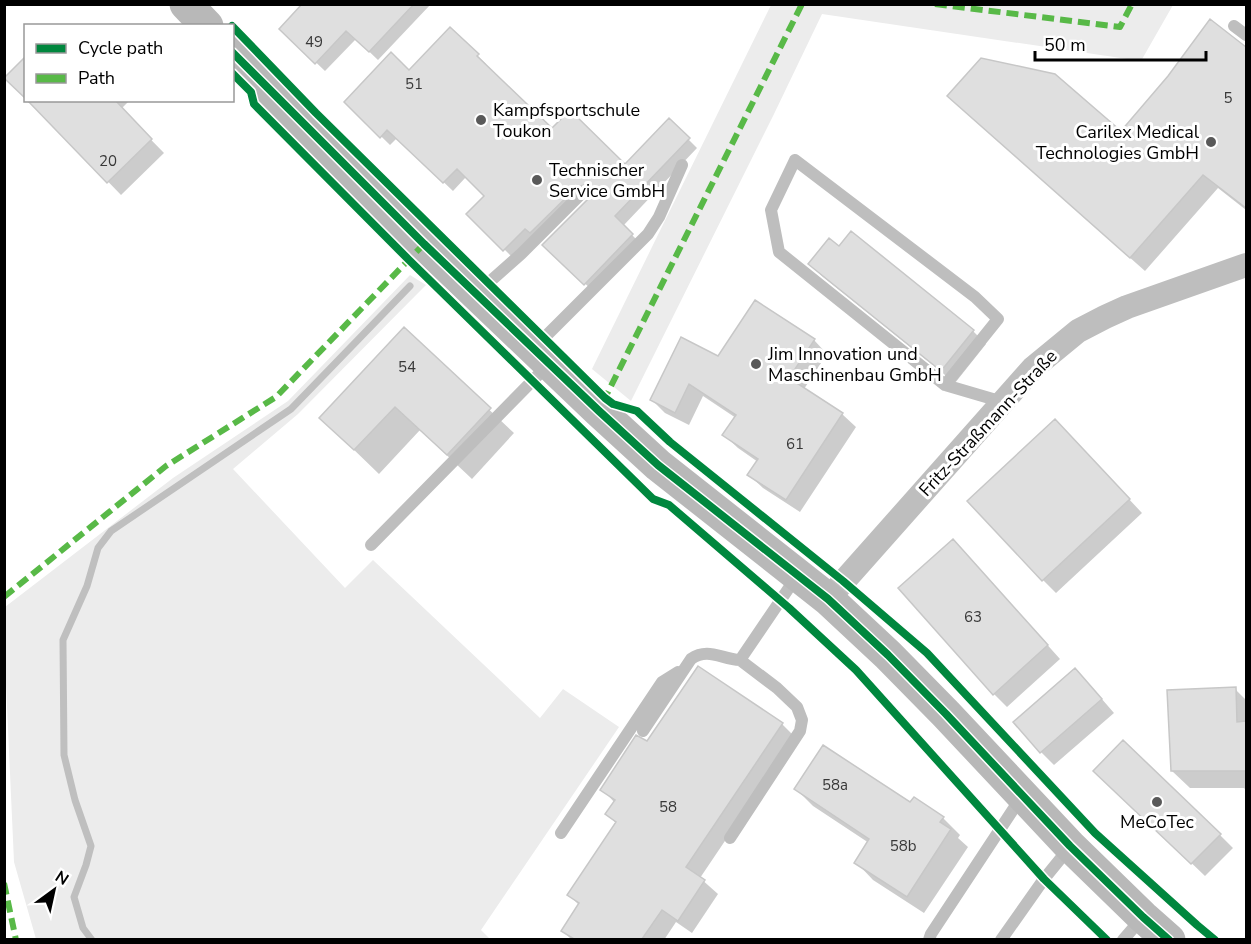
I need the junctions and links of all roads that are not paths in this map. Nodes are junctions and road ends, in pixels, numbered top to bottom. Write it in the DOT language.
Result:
graph roads {
  1 [pos="186,4"];
  2 [pos="205,24"];
  3 [pos="1234,26"];
  4 [pos="1246,35"];
  5 [pos="234,54"];
  6 [pos="682,165"];
  7 [pos="582,193"];
  8 [pos="1246,265"];
  9 [pos="476,294"];
  10 [pos="541,356"];
  11 [pos="945,385"];
  12 [pos="1003,402"];
  13 [pos="371,545"];
  14 [pos="797,576"];
  15 [pos="828,599"];
  16 [pos="740,660"];
  17 [pos="684,668"];
  18 [pos="643,731"];
  19 [pos="1023,795"];
  20 [pos="561,833"];
  21 [pos="730,838"];
  22 [pos="1070,846"];
  23 [pos="1133,928"];
  24 [pos="929,939"];
  25 [pos="1001,939"];
  26 [pos="1169,939"];
  1 -- 2 [label="street"];
  3 -- 4 [label="lane"];
  5 -- 9 [label="street"];
  6 -- 10 [label="lane"];
  7 -- 9 [label="lane"];
  8 -- 12 [label="street, Fritz-Straßmann-Straße"];
  9 -- 10 [label="street"];
  10 -- 13 [label="lane"];
  10 -- 14 [label="street"];
  11 -- 11 [label="lane"];
  11 -- 12 [label="lane"];
  12 -- 15 [label="street, Fritz-Straßmann-Straße"];
  14 -- 15 [label="street"];
  14 -- 16 [label="lane"];
  15 -- 19 [label="street"];
  16 -- 17 [label="lane"];
  16 -- 21 [label="lane"];
  17 -- 18 [label="lane"];
  17 -- 20 [label="lane"];
  19 -- 22 [label="street"];
  19 -- 24 [label="lane"];
  22 -- 23 [label="street"];
  22 -- 25 [label="lane"];
  23 -- 26 [label="street"];
}
